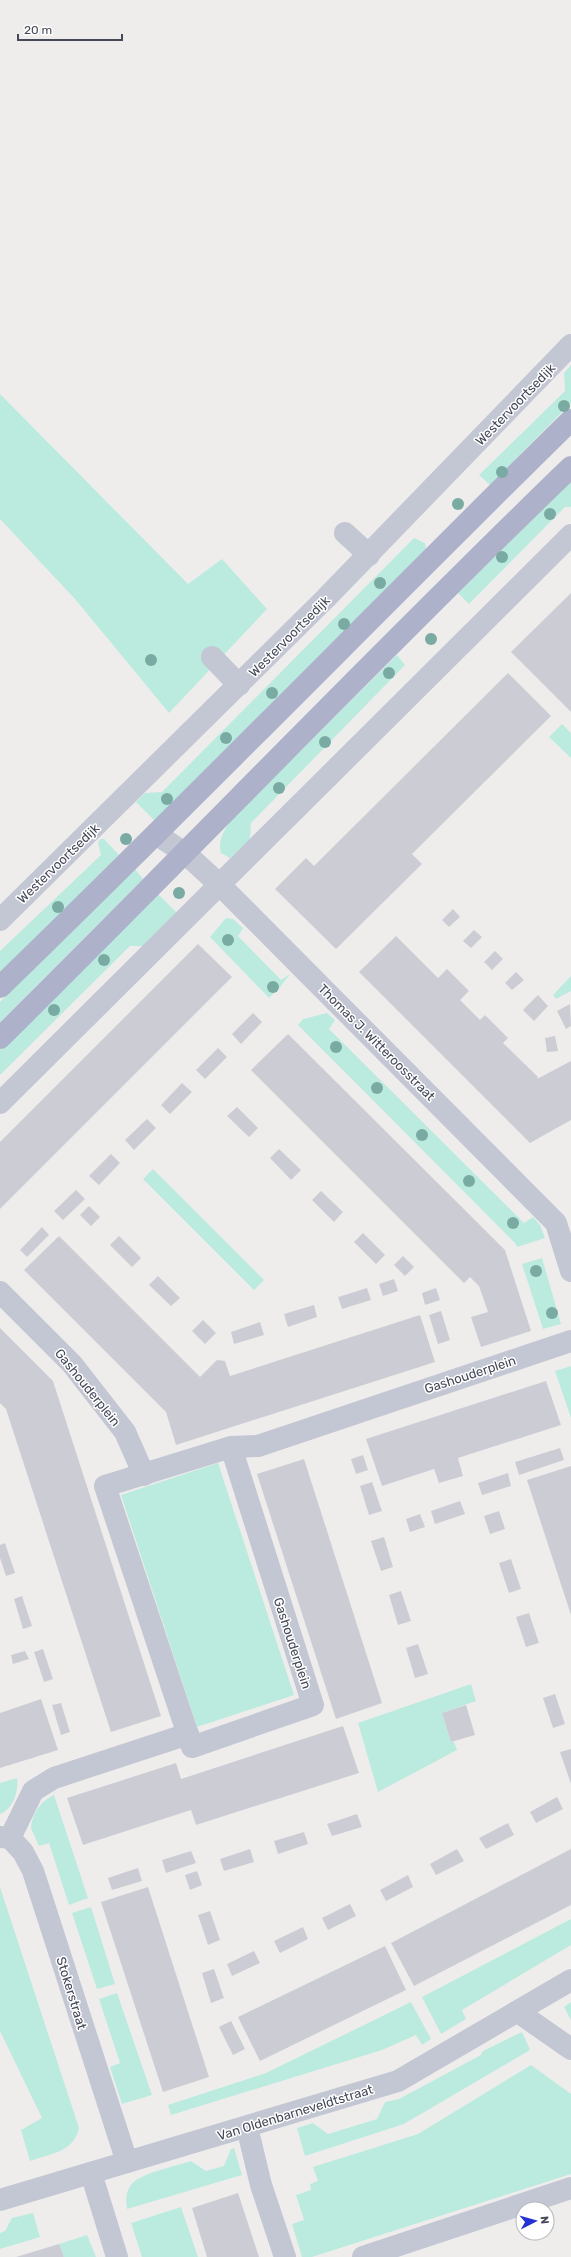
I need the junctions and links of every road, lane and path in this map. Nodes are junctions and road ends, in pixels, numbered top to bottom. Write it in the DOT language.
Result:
graph roads {
  1 [pos="571,345"];
  2 [pos="571,420"];
  3 [pos="571,467"];
  4 [pos="345,533"];
  5 [pos="571,535"];
  6 [pos="369,555"];
  7 [pos="212,657"];
  8 [pos="239,685"];
  9 [pos="156,834"];
  10 [pos="186,854"];
  11 [pos="220,885"];
  12 [pos="0,920"];
  13 [pos="0,987"];
  14 [pos="0,1038"];
  15 [pos="0,1103"];
  16 [pos="564,1219"];
  17 [pos="571,1271"];
  18 [pos="0,1292"];
  19 [pos="571,1341"];
  20 [pos="231,1447"];
  21 [pos="144,1475"];
  22 [pos="188,1734"];
  23 [pos="5,1838"];
  24 [pos="571,1980"];
  25 [pos="518,2012"];
  26 [pos="571,2050"];
  27 [pos="247,2127"];
  28 [pos="127,2162"];
  29 [pos="91,2173"];
  30 [pos="571,2188"];
  31 [pos="0,2200"];
  32 [pos="117,2257"];
  33 [pos="285,2257"];
  34 [pos="363,2257"];
  1 -- 6 [label="street, Westervoortsedijk"];
  2 -- 9 [label="main road"];
  3 -- 10 [label="main road"];
  4 -- 6 [label="street"];
  5 -- 11 [label="street"];
  6 -- 8 [label="street, Westervoortsedijk"];
  7 -- 8 [label="street"];
  8 -- 12 [label="street, Westervoortsedijk"];
  9 -- 10 [label="street, Thomas J. Witteroosstraat"];
  9 -- 13 [label="main road"];
  10 -- 11 [label="street, Thomas J. Witteroosstraat"];
  10 -- 14 [label="main road"];
  11 -- 15 [label="street"];
  11 -- 16 [label="street, Thomas J. Witteroosstraat"];
  16 -- 17 [label="street, Thomas J. Witteroosstraat"];
  18 -- 21 [label="street, Gashouderplein"];
  19 -- 20 [label="street, Gashouderplein"];
  20 -- 21 [label="street, Gashouderplein"];
  20 -- 22 [label="street, Gashouderplein"];
  21 -- 22 [label="street, Gashouderplein"];
  22 -- 23 [label="street"];
  23 -- 28 [label="street, Stokerstraat"];
  24 -- 25 [label="street, Van Oldenbarneveldtstraat"];
  25 -- 26 [label="street"];
  25 -- 27 [label="street, Van Oldenbarneveldtstraat"];
  27 -- 28 [label="street, Van Oldenbarneveldtstraat"];
  27 -- 33 [label="street"];
  28 -- 29 [label="street, Van Oldenbarneveldtstraat"];
  29 -- 31 [label="street, Van Oldenbarneveldtstraat"];
  29 -- 32 [label="street"];
  30 -- 34 [label="street"];
}
